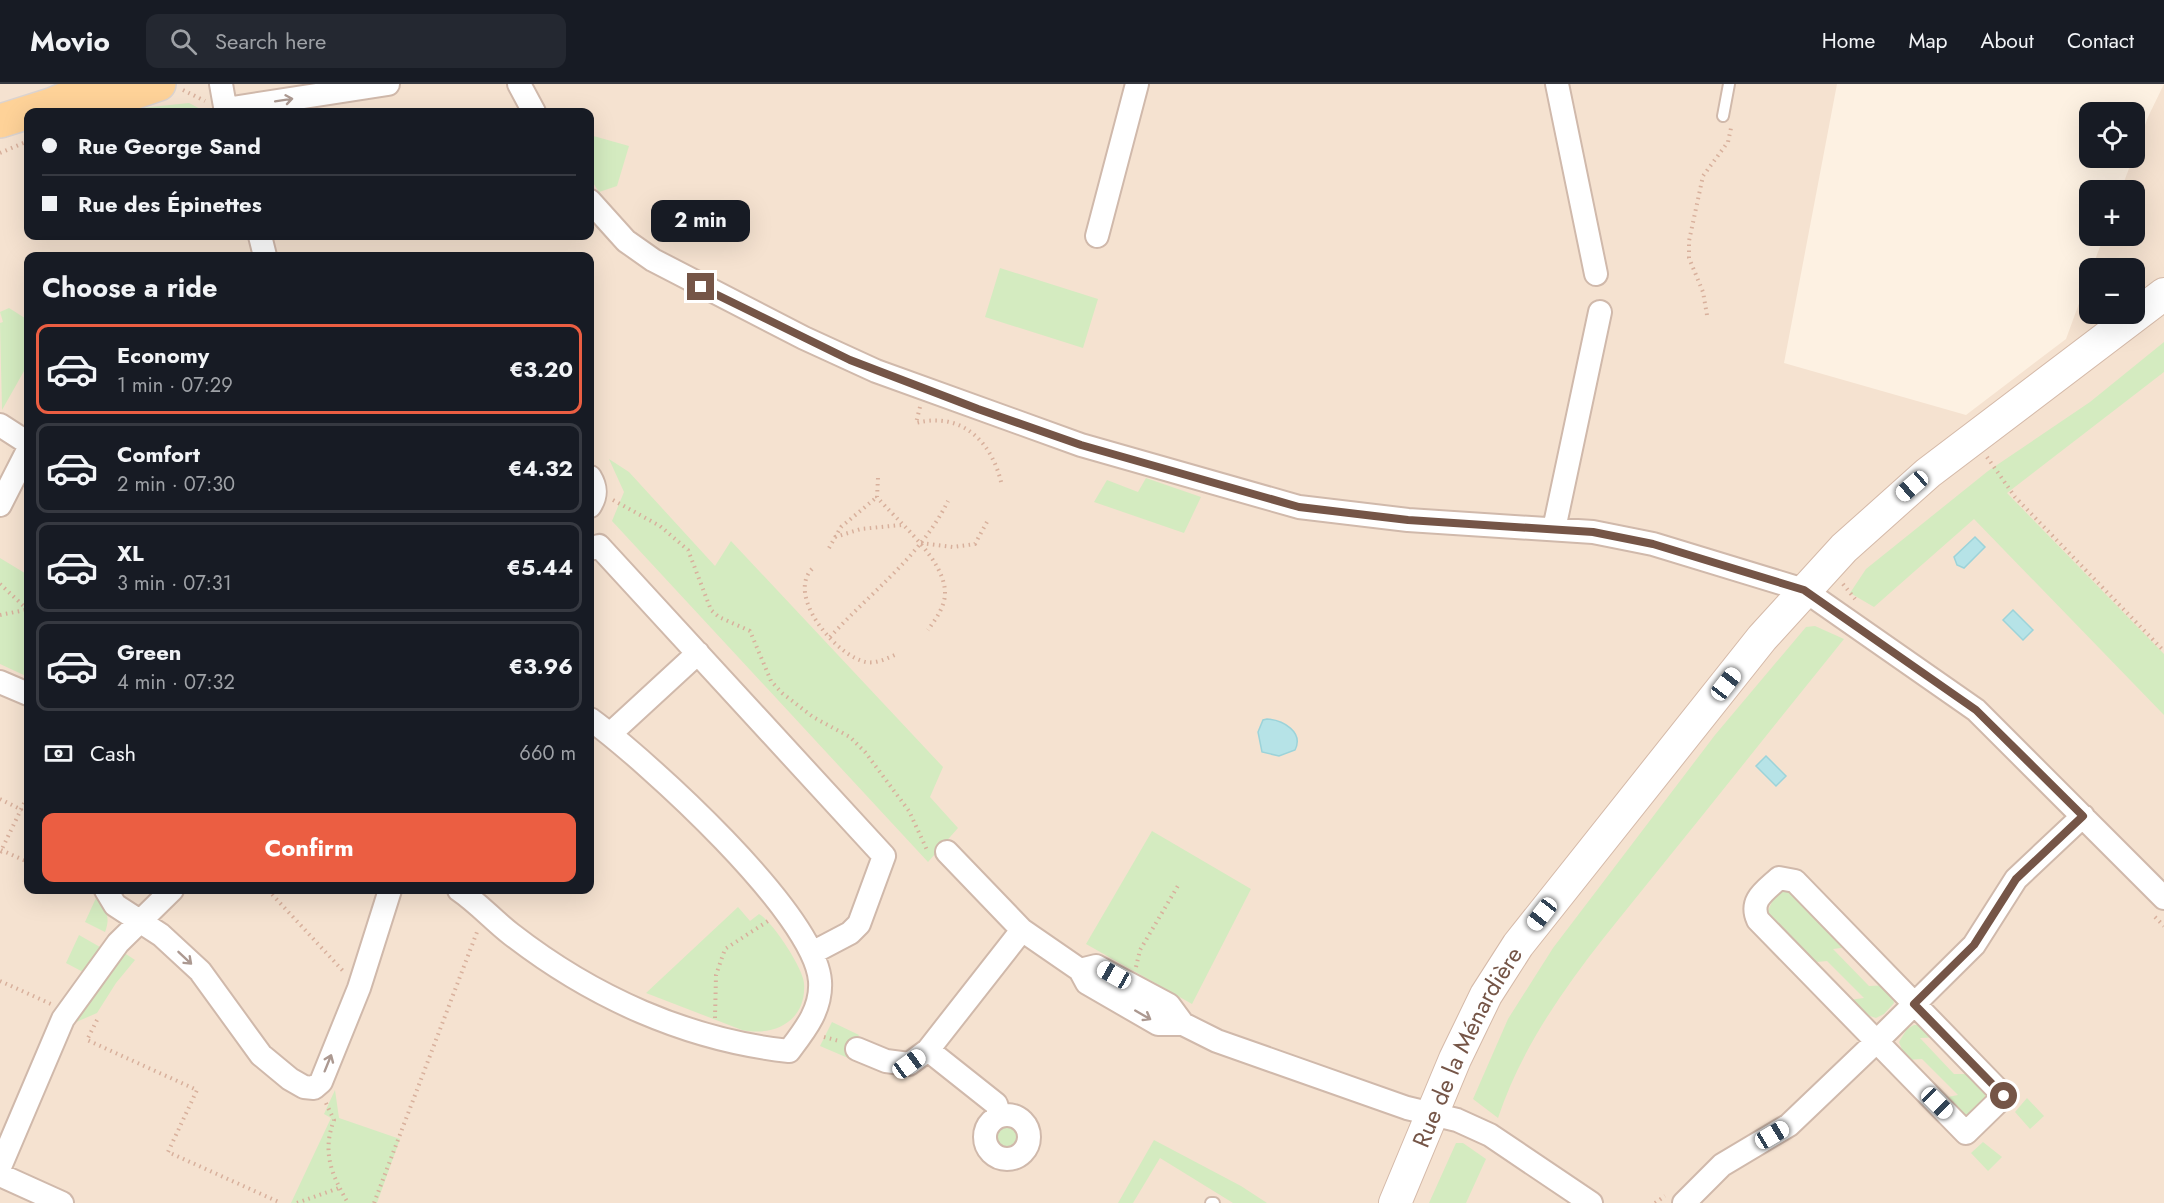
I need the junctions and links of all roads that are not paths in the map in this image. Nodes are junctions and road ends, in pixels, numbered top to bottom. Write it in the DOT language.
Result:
graph roads {
  1 [pos="101,84"];
  2 [pos="388,84"];
  3 [pos="519,84"];
  4 [pos="1137,84"];
  5 [pos="1557,84"];
  6 [pos="1729,84"];
  7 [pos="171,87"];
  8 [pos="221,102"];
  9 [pos="41,108"];
  10 [pos="84,108"];
  11 [pos="532,108"];
  12 [pos="24,113"];
  13 [pos="1723,116"];
  14 [pos="0,121"];
  15 [pos="24,134"];
  16 [pos="0,144"];
  17 [pos="594,205"];
  18 [pos="1097,236"];
  19 [pos="1596,274"];
  20 [pos="2164,294"];
  21 [pos="1600,312"];
  22 [pos="0,425"];
  23 [pos="24,440"];
  24 [pos="24,458"];
  25 [pos="0,505"];
  26 [pos="1554,529"];
  27 [pos="594,548"];
  28 [pos="1813,596"];
  29 [pos="698,653"];
  30 [pos="0,682"];
  31 [pos="24,692"];
  32 [pos="594,722"];
  33 [pos="610,734"];
  34 [pos="2083,816"];
  35 [pos="939,855"];
  36 [pos="108,894"];
  37 [pos="168,894"];
  38 [pos="389,894"];
  39 [pos="464,894"];
  40 [pos="2157,905"];
  41 [pos="140,921"];
  42 [pos="1022,930"];
  43 [pos="812,953"];
  44 [pos="1080,970"];
  45 [pos="1914,1004"];
  46 [pos="1183,1024"];
  47 [pos="1877,1041"];
  48 [pos="857,1049"];
  49 [pos="928,1050"];
  50 [pos="1432,1114"];
  51 [pos="1000,1116"];
  52 [pos="0,1167"];
  53 [pos="0,1175"];
  54 [pos="62,1203"];
  55 [pos="1395,1203"];
  56 [pos="1591,1203"];
  57 [pos="1684,1203"];
  1 -- 9 [label="main road"];
  8 -- 2 [label="street, one-way"];
  3 -- 11 [label="street"];
  4 -- 18 [label="street"];
  5 -- 19 [label="street"];
  6 -- 13 [label="lane"];
  7 -- 10 [label="main road"];
  12 -- 14 [label="main road"];
  15 -- 16 [label="main road"];
  17 -- 26 [label="street"];
  20 -- 28 [label="main road, Rue de la Ménardière"];
  21 -- 26 [label="street"];
  22 -- 23 [label="street"];
  24 -- 25 [label="street"];
  26 -- 28 [label="street"];
  27 -- 29 [label="street"];
  28 -- 34 [label="street"];
  28 -- 50 [label="main road, Rue de la Ménardière"];
  29 -- 33 [label="street"];
  29 -- 43 [label="street"];
  30 -- 31 [label="street"];
  32 -- 33 [label="street"];
  33 -- 43 [label="street"];
  34 -- 40 [label="street"];
  34 -- 45 [label="street"];
  35 -- 42 [label="street"];
  36 -- 41 [label="street"];
  37 -- 41 [label="street"];
  41 -- 38 [label="street, one-way"];
  39 -- 43 [label="street"];
  41 -- 52 [label="street"];
  42 -- 44 [label="street"];
  42 -- 49 [label="street"];
  44 -- 46 [label="street, one-way"];
  44 -- 46 [label="street"];
  45 -- 47 [label="street"];
  45 -- 47 [label="street"];
  45 -- 47 [label="street"];
  46 -- 50 [label="street"];
  47 -- 57 [label="street"];
  48 -- 49 [label="street"];
  49 -- 51 [label="street"];
  50 -- 55 [label="main road, Rue de la Ménardière"];
  50 -- 56 [label="street"];
  53 -- 54 [label="street"];
}
